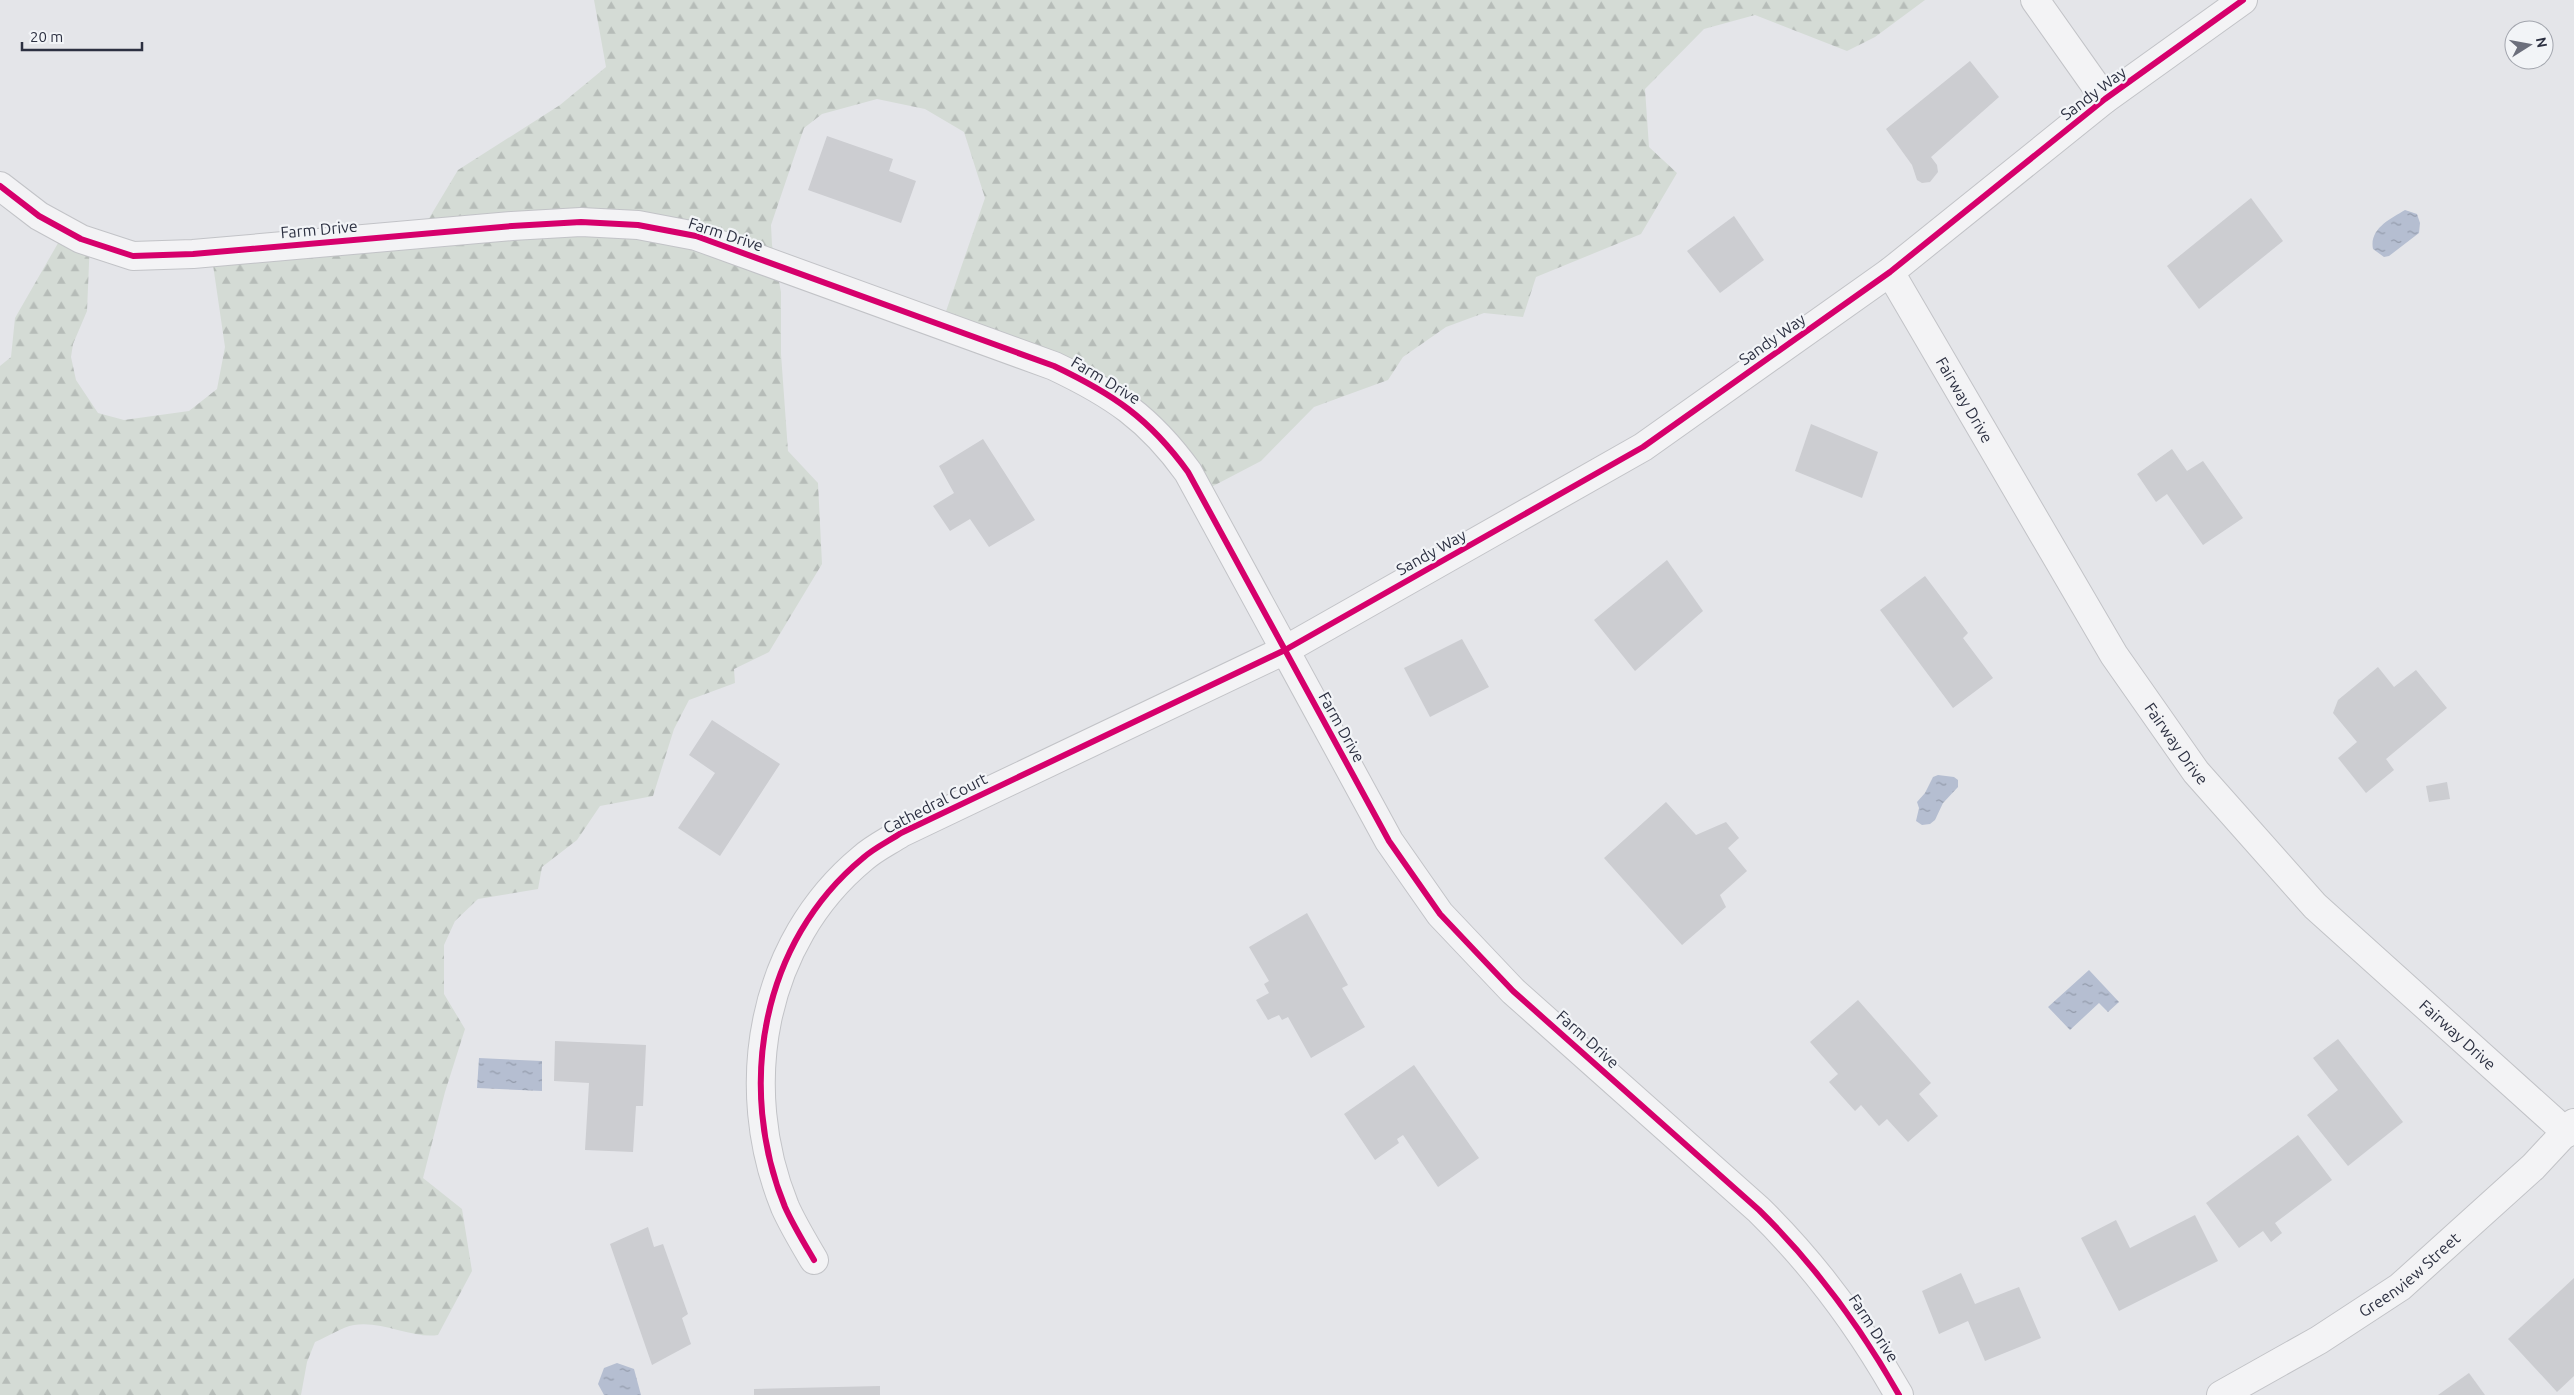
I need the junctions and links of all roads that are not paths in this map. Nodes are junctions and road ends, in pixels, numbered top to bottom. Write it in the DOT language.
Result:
graph roads {
  1 [pos="2036,0"];
  2 [pos="2243,0"];
  3 [pos="2105,99"];
  4 [pos="0,186"];
  5 [pos="1890,272"];
  6 [pos="1285,650"];
  7 [pos="2570,1128"];
  8 [pos="814,1260"];
  9 [pos="1899,1395"];
  10 [pos="2221,1395"];
  1 -- 3 [label="street"];
  2 -- 3 [label="street, Sandy Way"];
  3 -- 5 [label="street, Sandy Way"];
  4 -- 6 [label="street, Farm Drive"];
  5 -- 6 [label="street, Sandy Way"];
  5 -- 7 [label="street, Fairway Drive"];
  6 -- 8 [label="street, Cathedral Court"];
  6 -- 9 [label="street, Farm Drive"];
  7 -- 10 [label="street, Greenview Street"];
}
